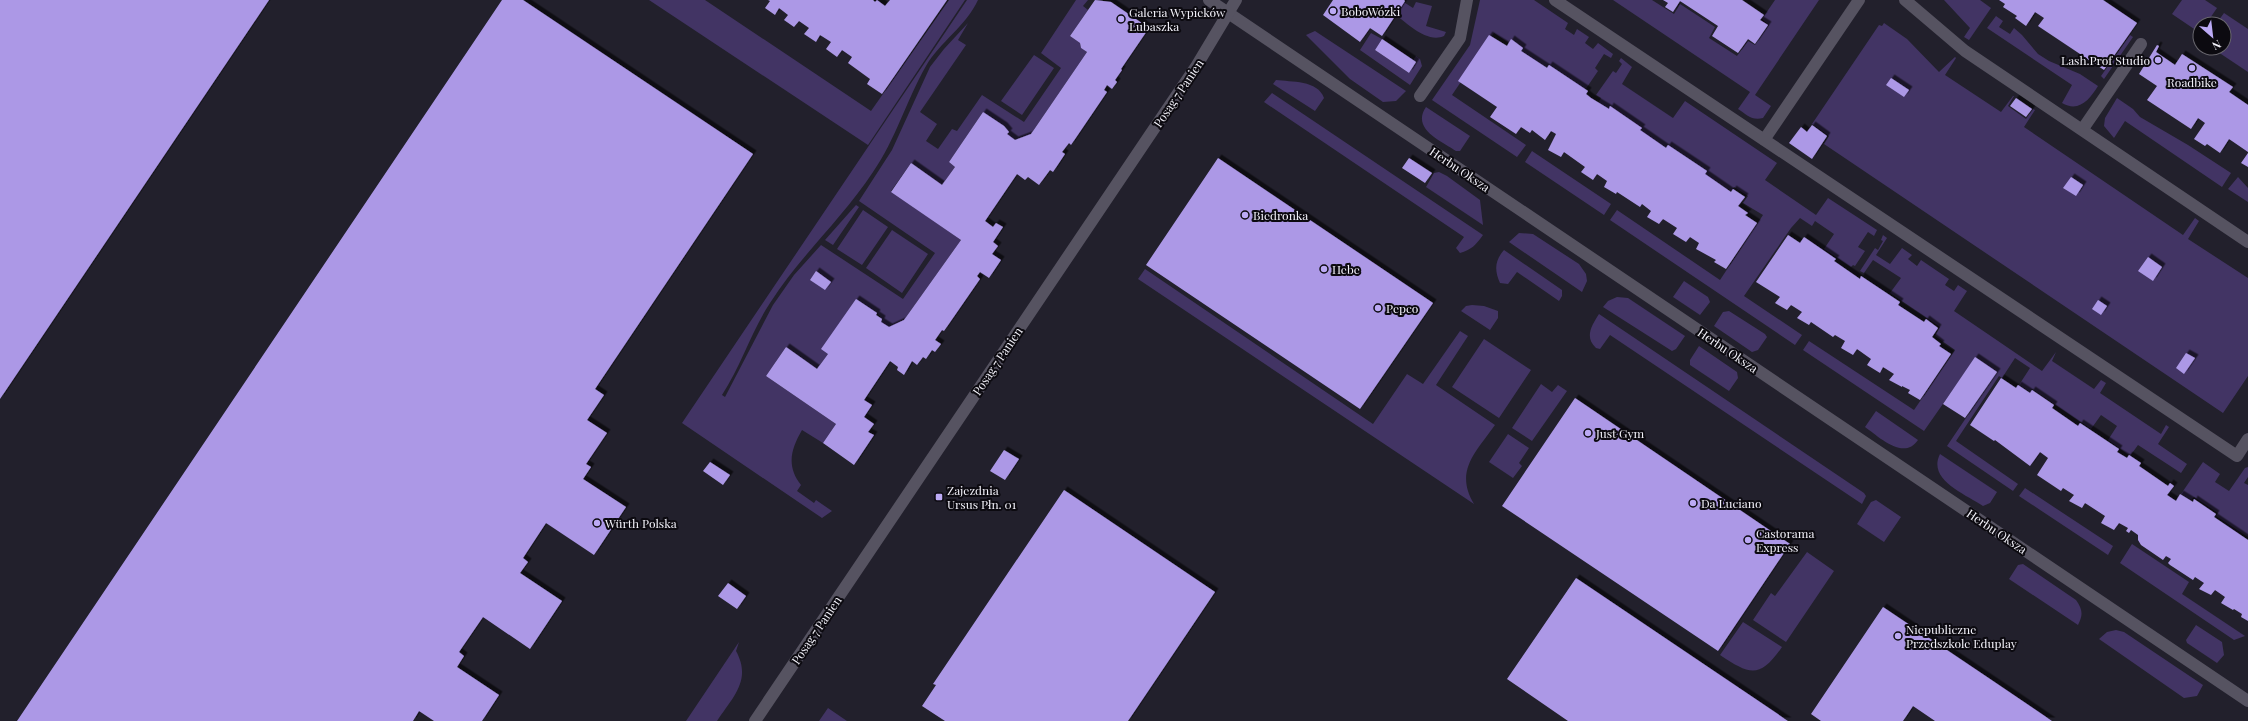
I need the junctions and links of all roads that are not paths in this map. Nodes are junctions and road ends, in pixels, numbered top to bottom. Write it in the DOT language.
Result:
graph roads {
  1 [pos="1209,0"];
  2 [pos="1236,0"];
  3 [pos="1467,0"];
  4 [pos="1555,0"];
  5 [pos="1859,0"];
  6 [pos="1905,0"];
  7 [pos="1228,13"];
  8 [pos="2141,44"];
  9 [pos="1420,96"];
  10 [pos="2082,130"];
  11 [pos="1764,140"];
  12 [pos="2248,242"];
  13 [pos="2248,439"];
  14 [pos="2248,701"];
  15 [pos="755,721"];
  1 -- 7 [label="street, Herbu Oksza"];
  2 -- 7 [label="street, Posag 7 Panien"];
  3 -- 9 [label="street"];
  4 -- 11 [label="street"];
  5 -- 11 [label="street"];
  6 -- 10 [label="street"];
  7 -- 14 [label="street, Herbu Oksza"];
  7 -- 15 [label="street, Posag 7 Panien"];
  8 -- 10 [label="street"];
  10 -- 12 [label="street"];
  11 -- 13 [label="street"];
}
